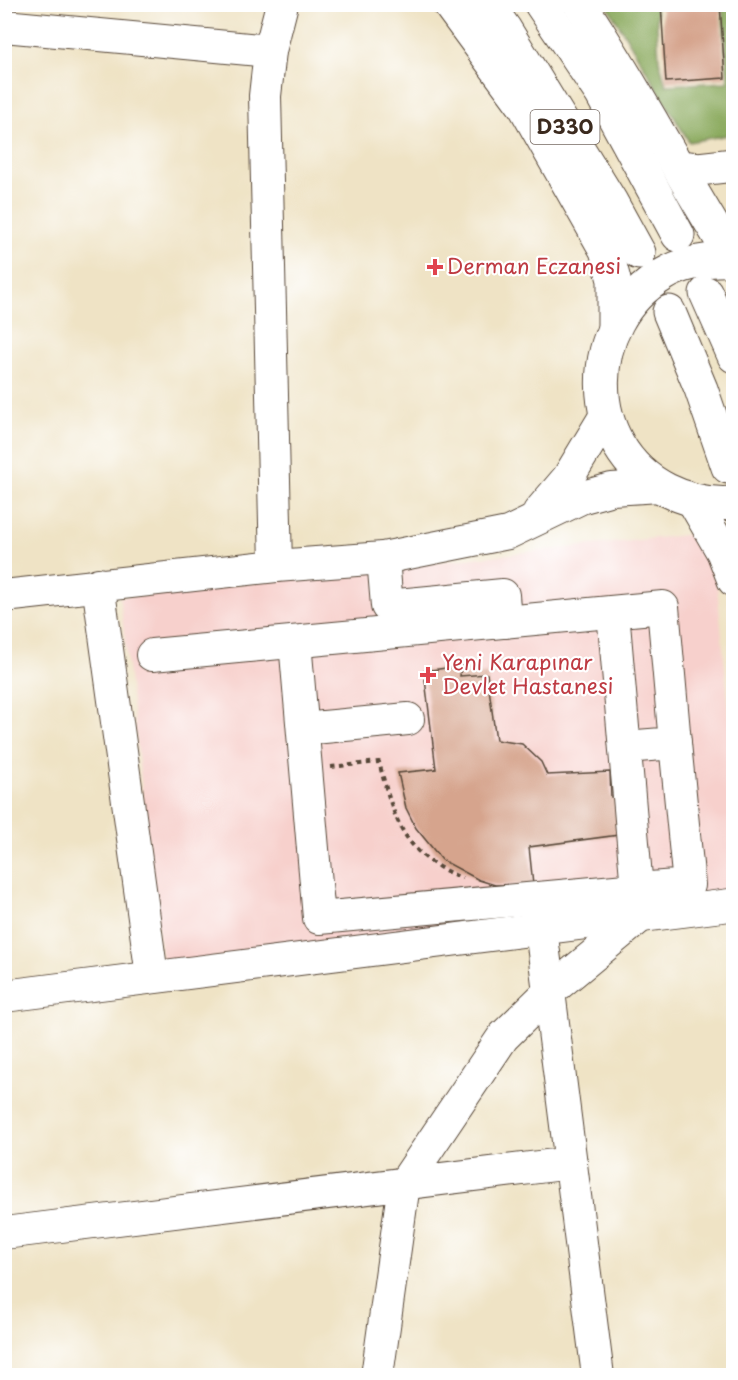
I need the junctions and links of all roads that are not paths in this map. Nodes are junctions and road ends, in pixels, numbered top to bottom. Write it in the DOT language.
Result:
graph roads {
  1 [pos="282,4"];
  2 [pos="449,4"];
  3 [pos="487,4"];
  4 [pos="541,4"];
  5 [pos="580,4"];
  6 [pos="19,20"];
  7 [pos="270,51"];
  8 [pos="734,165"];
  9 [pos="679,167"];
  10 [pos="678,235"];
  11 [pos="639,253"];
  12 [pos="734,260"];
  13 [pos="706,293"];
  14 [pos="669,312"];
  15 [pos="614,327"];
  16 [pos="734,356"];
  17 [pos="606,415"];
  18 [pos="728,467"];
  19 [pos="660,486"];
  20 [pos="693,500"];
  21 [pos="734,503"];
  22 [pos="535,517"];
  23 [pos="383,558"];
  24 [pos="276,566"];
  25 [pos="734,580"];
  26 [pos="98,584"];
  27 [pos="4,596"];
  28 [pos="614,612"];
  29 [pos="505,622"];
  30 [pos="295,642"];
  31 [pos="152,655"];
  32 [pos="408,719"];
  33 [pos="303,729"];
  34 [pos="675,743"];
  35 [pos="625,747"];
  36 [pos="639,903"];
  37 [pos="730,905"];
  38 [pos="541,929"];
  39 [pos="152,976"];
  40 [pos="549,992"];
  41 [pos="4,996"];
  42 [pos="571,1163"];
  43 [pos="404,1184"];
  44 [pos="4,1233"];
  45 [pos="377,1376"];
  46 [pos="598,1376"];
  1 -- 7 [label="street"];
  2 -- 15 [label="main road"];
  3 -- 11 [label="main road, D330"];
  4 -- 10 [label="main road, D330"];
  5 -- 9 [label="main road"];
  6 -- 7 [label="street"];
  7 -- 24 [label="street"];
  8 -- 9 [label="main road"];
  9 -- 12 [label="main road"];
  12 -- 15 [label="main road"];
  13 -- 16 [label="main road"];
  14 -- 18 [label="main road"];
  15 -- 17 [label="main road"];
  17 -- 19 [label="main road"];
  17 -- 22 [label="street"];
  19 -- 20 [label="main road"];
  19 -- 22 [label="street"];
  20 -- 21 [label="main road"];
  20 -- 25 [label="main road"];
  22 -- 23 [label="street"];
  23 -- 24 [label="street"];
  23 -- 29 [label="street"];
  24 -- 26 [label="street"];
  26 -- 27 [label="street"];
  26 -- 39 [label="street"];
  28 -- 29 [label="street"];
  28 -- 34 [label="street"];
  28 -- 35 [label="street"];
  29 -- 30 [label="street"];
  30 -- 31 [label="street"];
  30 -- 33 [label="street"];
  32 -- 33 [label="street"];
  33 -- 36 [label="street"];
  34 -- 35 [label="street"];
  34 -- 36 [label="street"];
  35 -- 36 [label="street"];
  36 -- 37 [label="street"];
  36 -- 38 [label="street"];
  36 -- 40 [label="street"];
  38 -- 39 [label="street"];
  38 -- 40 [label="street"];
  39 -- 41 [label="street"];
  40 -- 42 [label="street"];
  40 -- 43 [label="street"];
  42 -- 43 [label="street"];
  42 -- 46 [label="street"];
  43 -- 44 [label="street"];
  43 -- 45 [label="street"];
}
